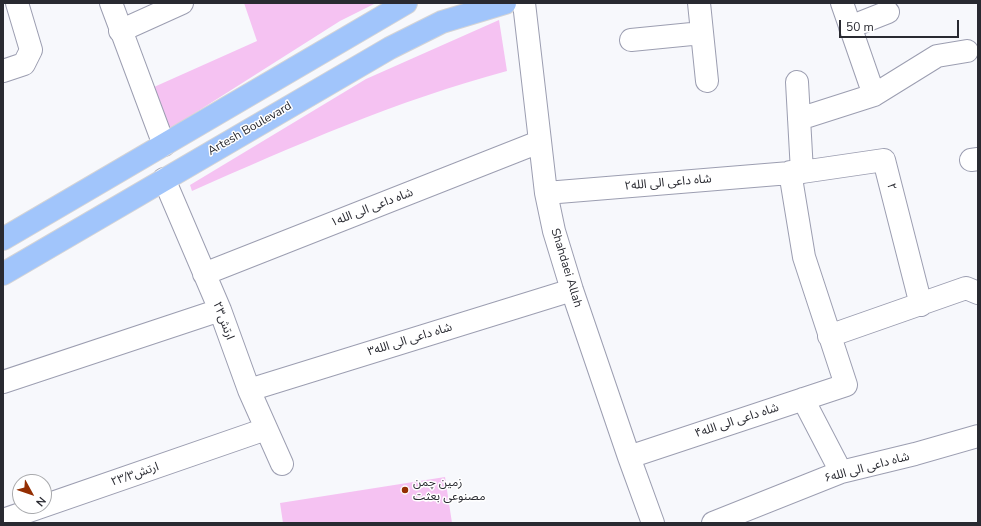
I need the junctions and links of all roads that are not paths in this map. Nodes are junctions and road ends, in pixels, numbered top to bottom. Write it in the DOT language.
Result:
graph roads {
  1 [pos="17,3"];
  2 [pos="111,3"];
  3 [pos="182,3"];
  4 [pos="406,3"];
  5 [pos="505,3"];
  6 [pos="524,3"];
  7 [pos="699,3"];
  8 [pos="842,3"];
  9 [pos="888,12"];
  10 [pos="850,27"];
  11 [pos="120,30"];
  12 [pos="702,33"];
  13 [pos="632,40"];
  14 [pos="967,50"];
  15 [pos="3,71"];
  16 [pos="707,81"];
  17 [pos="797,82"];
  18 [pos="874,95"];
  19 [pos="799,119"];
  20 [pos="539,142"];
  21 [pos="164,145"];
  22 [pos="796,172"];
  23 [pos="164,179"];
  24 [pos="546,193"];
  25 [pos="3,239"];
  26 [pos="3,274"];
  27 [pos="204,274"];
  28 [pos="572,290"];
  29 [pos="978,293"];
  30 [pos="921,305"];
  31 [pos="220,310"];
  32 [pos="829,336"];
  33 [pos="3,382"];
  34 [pos="248,390"];
  35 [pos="804,399"];
  36 [pos="266,429"];
  37 [pos="978,436"];
  38 [pos="629,457"];
  39 [pos="282,464"];
  40 [pos="841,472"];
  41 [pos="3,520"];
  42 [pos="653,523"];
  43 [pos="713,523"];
  1 -- 15 [label="street"];
  2 -- 11 [label="street"];
  3 -- 11 [label="street"];
  4 -- 21 [label="main road"];
  5 -- 23 [label="main road, Artesh Boulevard"];
  6 -- 20 [label="street, Shahdaei Allah"];
  7 -- 12 [label="street"];
  8 -- 10 [label="street"];
  9 -- 10 [label="street"];
  10 -- 18 [label="street"];
  11 -- 21 [label="street"];
  12 -- 13 [label="street"];
  12 -- 16 [label="street"];
  14 -- 18 [label="street"];
  17 -- 19 [label="street"];
  18 -- 19 [label="street"];
  19 -- 22 [label="street"];
  20 -- 24 [label="street, Shahdaei Allah"];
  20 -- 27 [label="street, شاه داعی الی الله۱"];
  21 -- 25 [label="main road"];
  22 -- 24 [label="street, شاه داعی الی الله۲"];
  22 -- 30 [label="street, ۲"];
  22 -- 32 [label="street"];
  23 -- 26 [label="main road, Artesh Boulevard"];
  23 -- 27 [label="street, ارتش۲۳"];
  24 -- 28 [label="street, Shahdaei Allah"];
  27 -- 31 [label="street, ارتش۲۳"];
  28 -- 34 [label="street, شاه داعی الی الله۳"];
  28 -- 38 [label="street, Shahdaei Allah"];
  29 -- 30 [label="street"];
  30 -- 32 [label="street"];
  31 -- 33 [label="street"];
  31 -- 34 [label="street, ارتش۲۳"];
  32 -- 35 [label="street, شاه داعی الی الله۴"];
  34 -- 36 [label="street, ارتش۲۳"];
  35 -- 38 [label="street, شاه داعی الی الله۴"];
  35 -- 40 [label="street"];
  36 -- 39 [label="street, ارتش۲۳"];
  36 -- 41 [label="street, ۲۳/۳ارتش"];
  37 -- 40 [label="street, شاه داعی الی الله۶"];
  38 -- 42 [label="street, Shahdaei Allah"];
  40 -- 43 [label="street, شاه داعی الی الله۶"];
}
